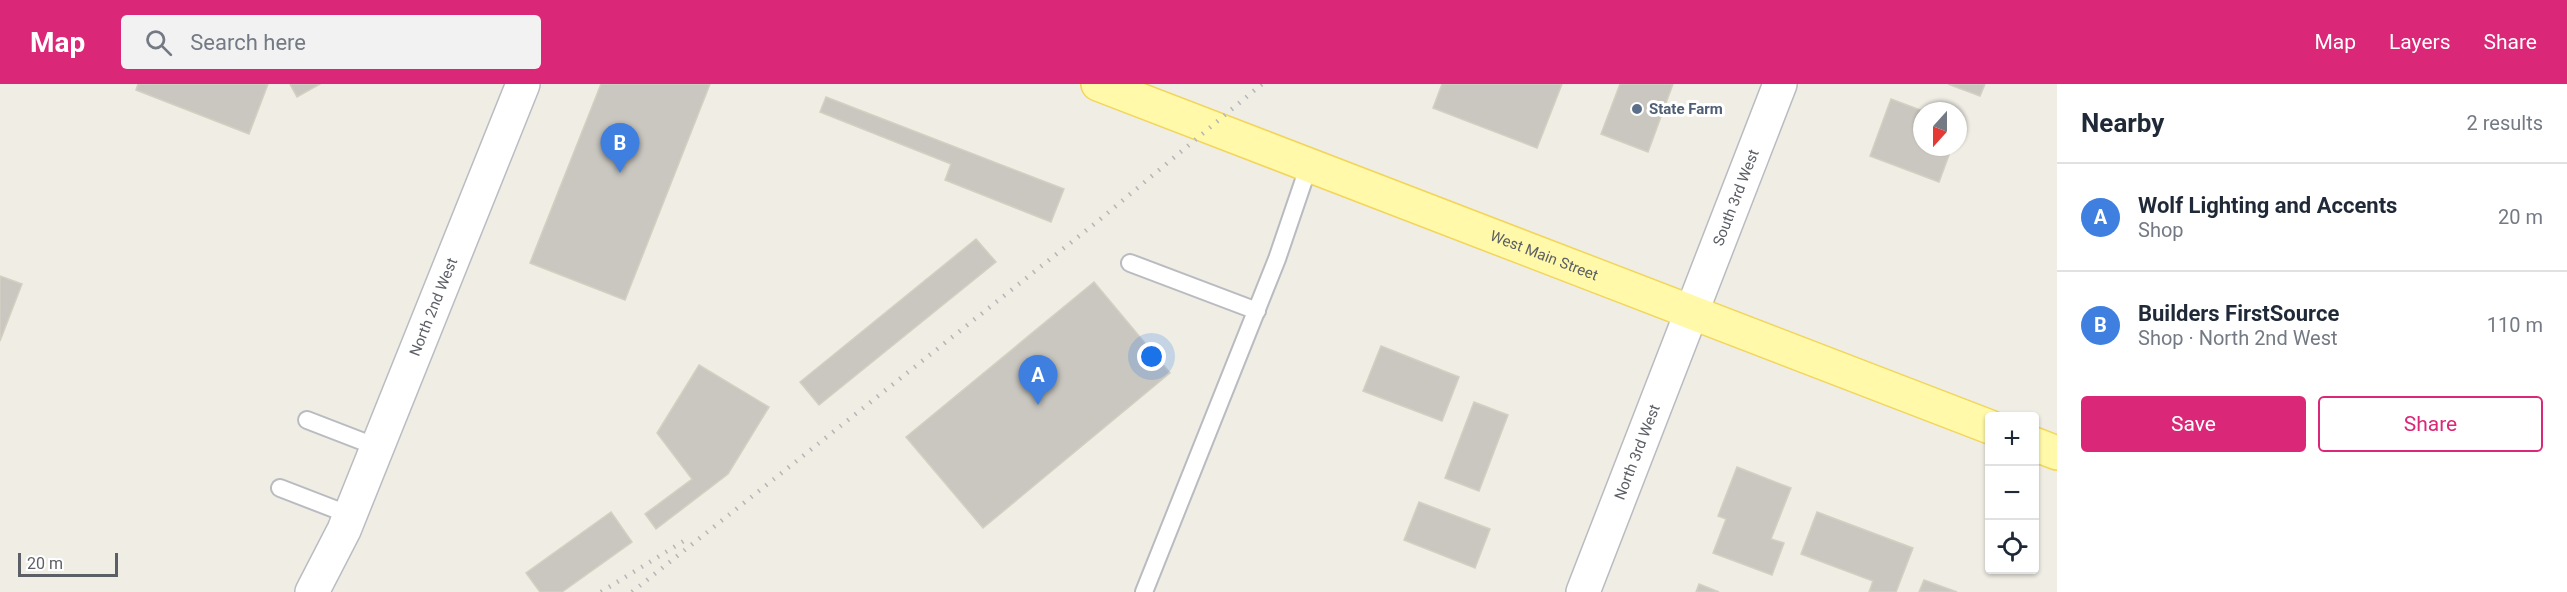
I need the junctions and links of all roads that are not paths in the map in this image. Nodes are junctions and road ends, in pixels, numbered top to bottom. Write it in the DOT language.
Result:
graph roads {
  1 [pos="523,84"];
  2 [pos="1098,84"];
  3 [pos="1780,84"];
  4 [pos="1309,165"];
  5 [pos="1130,263"];
  6 [pos="1257,311"];
  7 [pos="1692,312"];
  8 [pos="307,420"];
  9 [pos="1985,425"];
  10 [pos="2039,446"];
  11 [pos="377,447"];
  12 [pos="2057,453"];
  13 [pos="280,488"];
  14 [pos="347,523"];
  15 [pos="312,592"];
  16 [pos="1144,592"];
  17 [pos="1583,592"];
  1 -- 11 [label="street, North 2nd West"];
  2 -- 4 [label="main road, West Main Street"];
  3 -- 7 [label="street, South 3rd West"];
  4 -- 6 [label="lane"];
  4 -- 7 [label="main road, West Main Street"];
  5 -- 6 [label="lane"];
  6 -- 16 [label="lane"];
  7 -- 9 [label="main road, West Main Street"];
  7 -- 17 [label="street, North 3rd West"];
  8 -- 11 [label="lane"];
  10 -- 12 [label="main road"];
  11 -- 14 [label="street, North 2nd West"];
  13 -- 14 [label="lane"];
  14 -- 15 [label="street, North 2nd West"];
}
